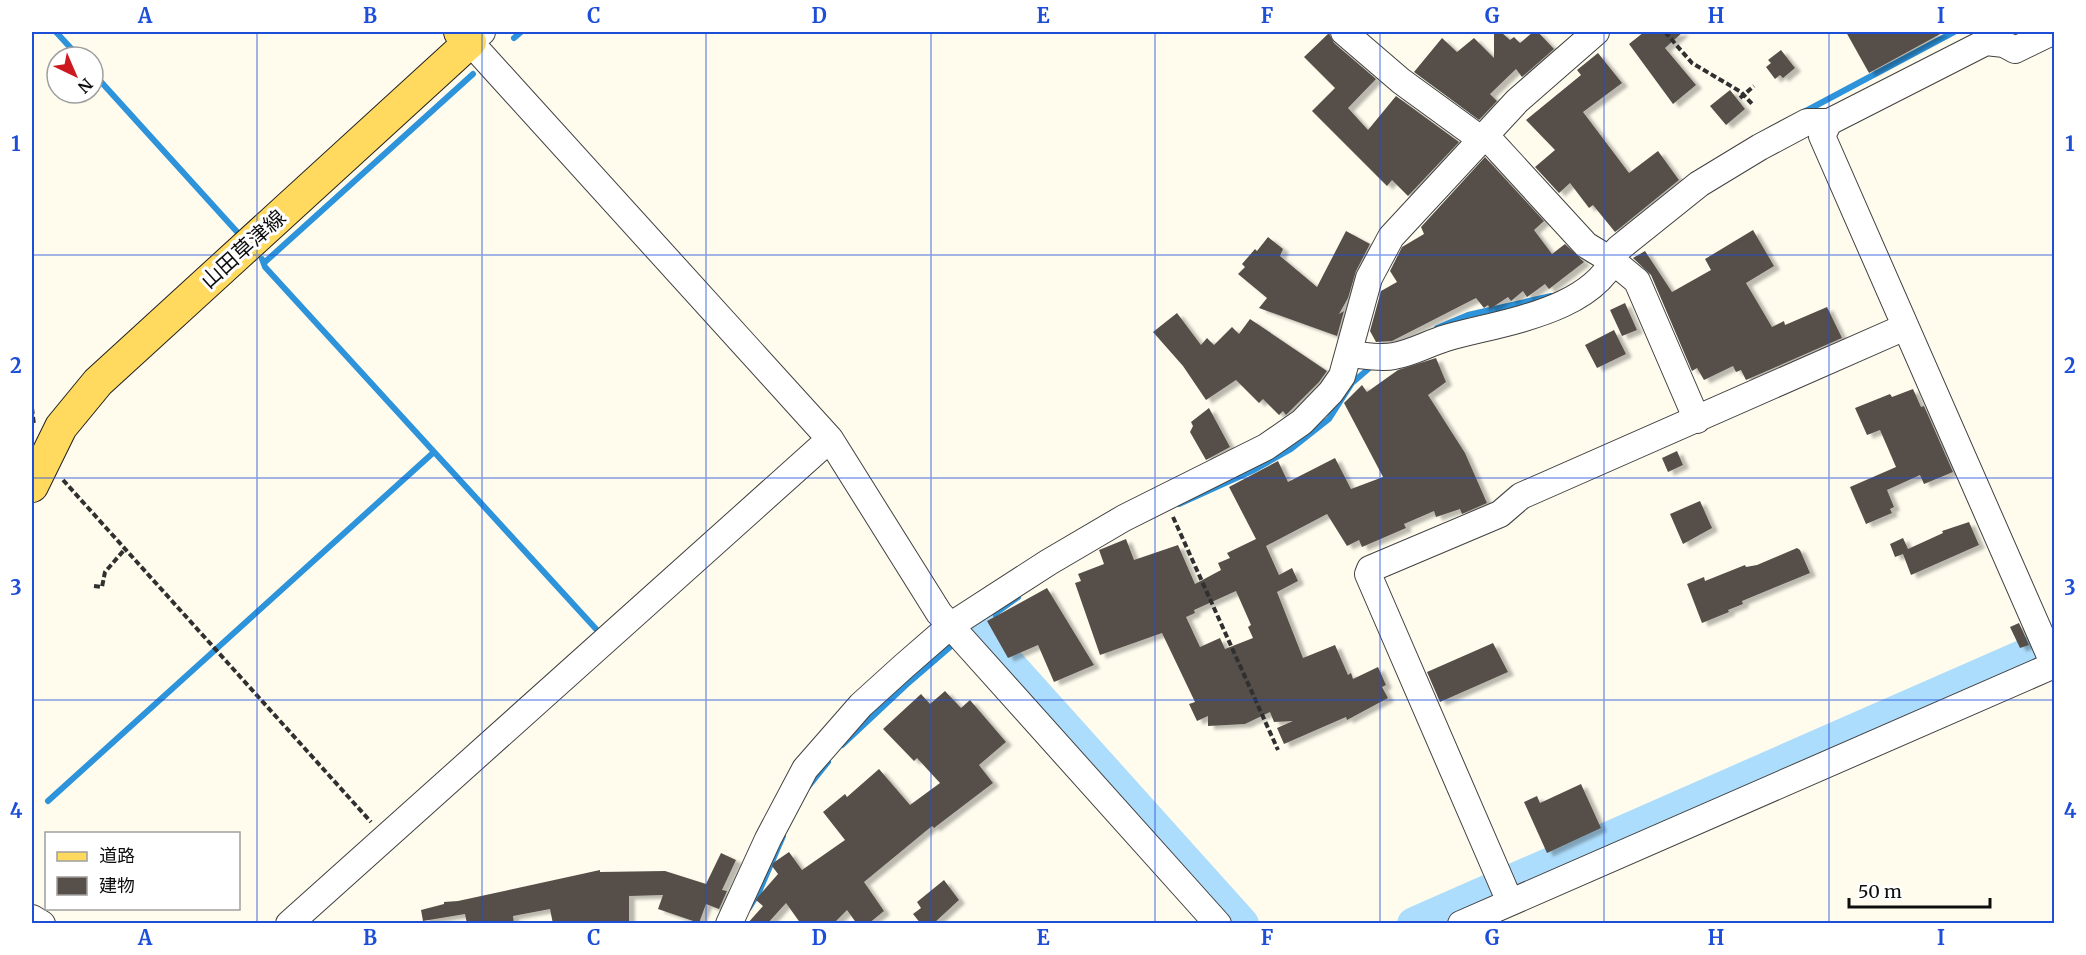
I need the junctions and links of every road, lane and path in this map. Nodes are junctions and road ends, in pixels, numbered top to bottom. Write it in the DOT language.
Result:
graph roads {
  1 [pos="1344,32"];
  2 [pos="1596,32"];
  3 [pos="1665,32"];
  4 [pos="2052,32"];
  5 [pos="471,35"];
  6 [pos="2006,38"];
  7 [pos="1754,86"];
  8 [pos="1742,97"];
  9 [pos="1753,105"];
  10 [pos="1829,122"];
  11 [pos="1484,138"];
  12 [pos="1614,262"];
  13 [pos="1905,327"];
  14 [pos="1348,354"];
  15 [pos="1697,420"];
  16 [pos="830,440"];
  17 [pos="37,472"];
  18 [pos="1166,496"];
  19 [pos="124,549"];
  20 [pos="94,586"];
  21 [pos="950,626"];
  22 [pos="2050,656"];
  23 [pos="1278,750"];
  24 [pos="383,836"];
  25 [pos="1510,902"];
  26 [pos="32,918"];
  27 [pos="42,924"];
  28 [pos="289,924"];
  29 [pos="729,924"];
  30 [pos="1218,924"];
  31 [pos="1461,924"];
  1 -- 11 [label="street"];
  2 -- 11 [label="street"];
  3 -- 8 [label="path"];
  4 -- 6 [label="street"];
  5 -- 16 [label="street"];
  5 -- 17 [label="main road, 山田草津線"];
  6 -- 10 [label="street"];
  7 -- 8 [label="path"];
  8 -- 9 [label="path"];
  10 -- 12 [label="street"];
  10 -- 13 [label="street"];
  11 -- 12 [label="street"];
  11 -- 14 [label="street"];
  12 -- 14 [label="street"];
  12 -- 15 [label="street"];
  13 -- 15 [label="street"];
  13 -- 22 [label="street"];
  14 -- 18 [label="street"];
  15 -- 25 [label="street"];
  16 -- 21 [label="street"];
  16 -- 24 [label="street"];
  17 -- 19 [label="path"];
  18 -- 21 [label="street"];
  18 -- 23 [label="path"];
  19 -- 20 [label="path"];
  19 -- 24 [label="path"];
  21 -- 29 [label="street"];
  21 -- 30 [label="street"];
  22 -- 25 [label="street"];
  24 -- 28 [label="street"];
  25 -- 31 [label="street"];
  26 -- 27 [label="street"];
}
